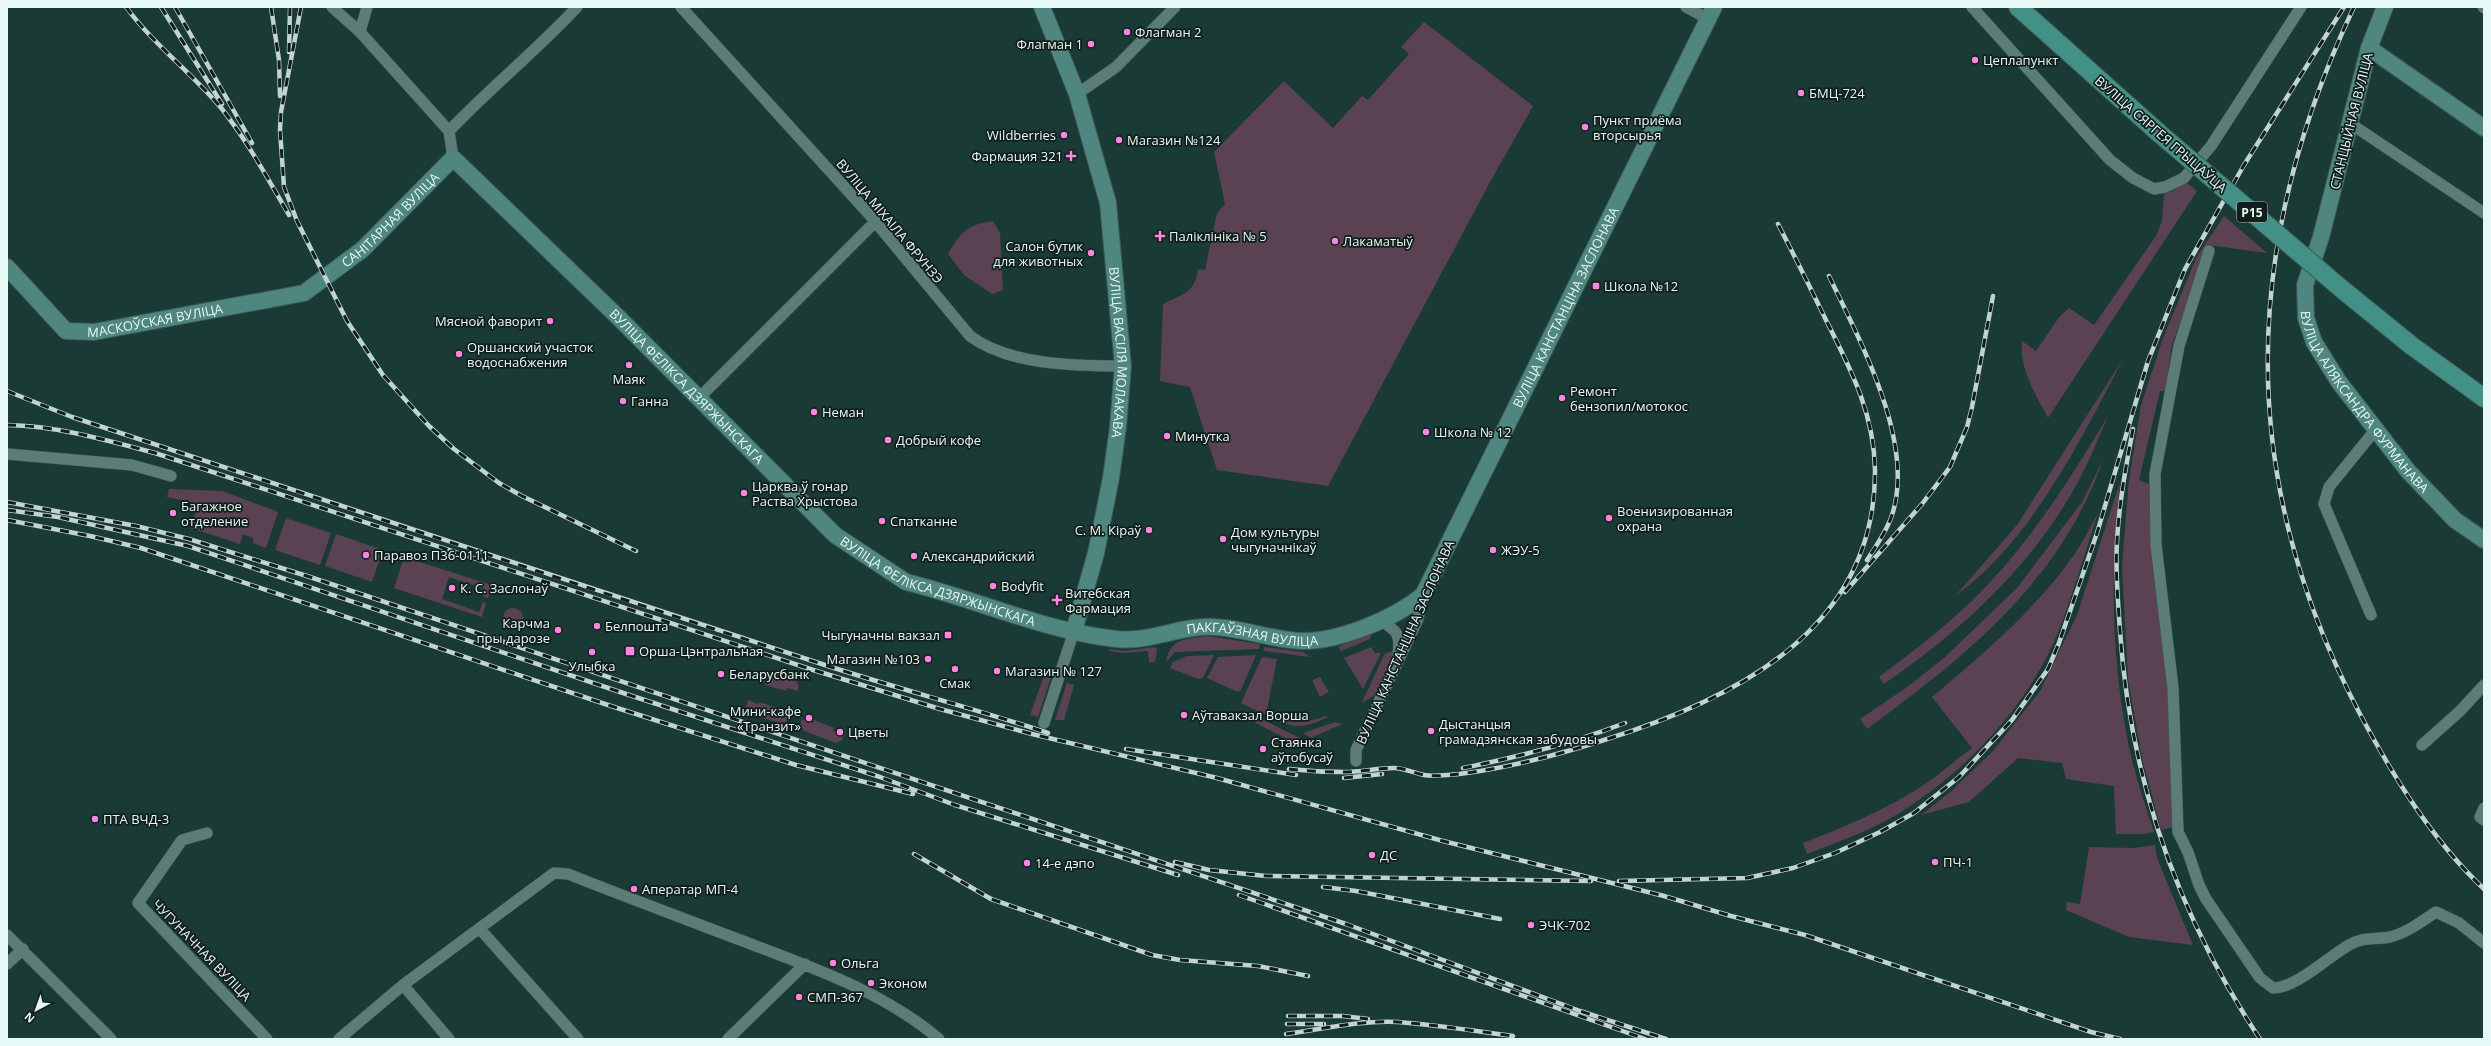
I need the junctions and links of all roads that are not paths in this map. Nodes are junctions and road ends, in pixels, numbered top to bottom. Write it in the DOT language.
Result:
graph roads {
  1 [pos="332,7"];
  2 [pos="367,7"];
  3 [pos="577,7"];
  4 [pos="681,7"];
  5 [pos="1042,7"];
  6 [pos="1175,7"];
  7 [pos="1686,7"];
  8 [pos="1972,7"];
  9 [pos="2018,7"];
  10 [pos="2301,7"];
  11 [pos="2385,7"];
  12 [pos="1711,13"];
  13 [pos="360,32"];
  14 [pos="2369,48"];
  15 [pos="1077,94"];
  16 [pos="2351,124"];
  17 [pos="2484,128"];
  18 [pos="449,131"];
  19 [pos="453,158"];
  20 [pos="2484,213"];
  21 [pos="875,222"];
  22 [pos="2321,237"];
  23 [pos="2209,251"];
  24 [pos="7,267"];
  25 [pos="324,278"];
  26 [pos="1123,366"];
  27 [pos="2484,398"];
  28 [pos="698,399"];
  29 [pos="2376,429"];
  30 [pos="7,454"];
  31 [pos="171,476"];
  32 [pos="2484,540"];
  33 [pos="1423,594"];
  34 [pos="2371,615"];
  35 [pos="1379,620"];
  36 [pos="1074,631"];
  37 [pos="1398,658"];
  38 [pos="2484,686"];
  39 [pos="1044,723"];
  40 [pos="2422,745"];
  41 [pos="1356,761"];
  42 [pos="207,833"];
  43 [pos="480,929"];
  44 [pos="7,935"];
  45 [pos="2484,943"];
  46 [pos="23,949"];
  47 [pos="7,964"];
  48 [pos="805,964"];
  49 [pos="403,985"];
  50 [pos="111,1039"];
  51 [pos="267,1039"];
  52 [pos="339,1039"];
  53 [pos="449,1039"];
  54 [pos="578,1039"];
  55 [pos="728,1039"];
  56 [pos="939,1039"];
  1 -- 13 [label="street"];
  2 -- 13 [label="street"];
  3 -- 18 [label="street"];
  4 -- 21 [label="street, ВУЛІЦА МІХАІЛА ФРУНЗЭ"];
  5 -- 15 [label="street, ВУЛІЦА ВАСІЛЯ МОЛАКАВА"];
  6 -- 15 [label="street"];
  7 -- 12 [label="street"];
  8 -- 10 [label="street"];
  9 -- 27 [label="main road, ВУЛІЦА СЯРГЕЯ ГРЫЦАЎЦА / Р15, bridge"];
  11 -- 14 [label="street, СТАНЦЫЙНАЯ ВУЛІЦА"];
  12 -- 33 [label="street, ВУЛІЦА КАНСТАНЦІНА ЗАСЛОНАВА"];
  13 -- 18 [label="street"];
  14 -- 16 [label="street, СТАНЦЫЙНАЯ ВУЛІЦА"];
  14 -- 17 [label="street"];
  15 -- 26 [label="street, ВУЛІЦА ВАСІЛЯ МОЛАКАВА"];
  16 -- 20 [label="street"];
  16 -- 22 [label="street, СТАНЦЫЙНАЯ ВУЛІЦА"];
  18 -- 19 [label="street"];
  19 -- 25 [label="street, САНІТАРНАЯ ВУЛІЦА"];
  19 -- 28 [label="street, ВУЛІЦА ФЕЛІКСА ДЗЯРЖЫНСКАГА"];
  21 -- 26 [label="street, ВУЛІЦА МІХАІЛА ФРУНЗЭ"];
  21 -- 28 [label="street"];
  22 -- 29 [label="street, ВУЛІЦА АЛЯКСАНДРА ФУРМАНАВА"];
  23 -- 45 [label="street"];
  24 -- 25 [label="street, МАСКОЎСКАЯ ВУЛІЦА"];
  26 -- 36 [label="street, ВУЛІЦА ВАСІЛЯ МОЛАКАВА"];
  28 -- 36 [label="street, ВУЛІЦА ФЕЛІКСА ДЗЯРЖЫНСКАГА"];
  29 -- 32 [label="street, ВУЛІЦА АЛЯКСАНДРА ФУРМАНАВА"];
  29 -- 34 [label="street"];
  30 -- 31 [label="street"];
  33 -- 35 [label="street, ПАКГАЎЗНАЯ ВУЛІЦА"];
  33 -- 37 [label="street, ВУЛІЦА КАНСТАНЦІНА ЗАСЛОНАВА"];
  35 -- 36 [label="street, ПАКГАЎЗНАЯ ВУЛІЦА"];
  35 -- 37 [label="street"];
  36 -- 39 [label="street, ВУЛІЦА ВАСІЛЯ МОЛАКАВА"];
  37 -- 41 [label="street, ВУЛІЦА КАНСТАНЦІНА ЗАСЛОНАВА"];
  38 -- 40 [label="street"];
  42 -- 51 [label="street, ЧУГУНАЧНАЯ ВУЛІЦА"];
  43 -- 48 [label="street"];
  43 -- 49 [label="street"];
  43 -- 54 [label="street"];
  44 -- 46 [label="street"];
  46 -- 47 [label="street"];
  46 -- 50 [label="street"];
  48 -- 55 [label="street"];
  48 -- 56 [label="street"];
  49 -- 52 [label="street"];
  49 -- 53 [label="street"];
}
